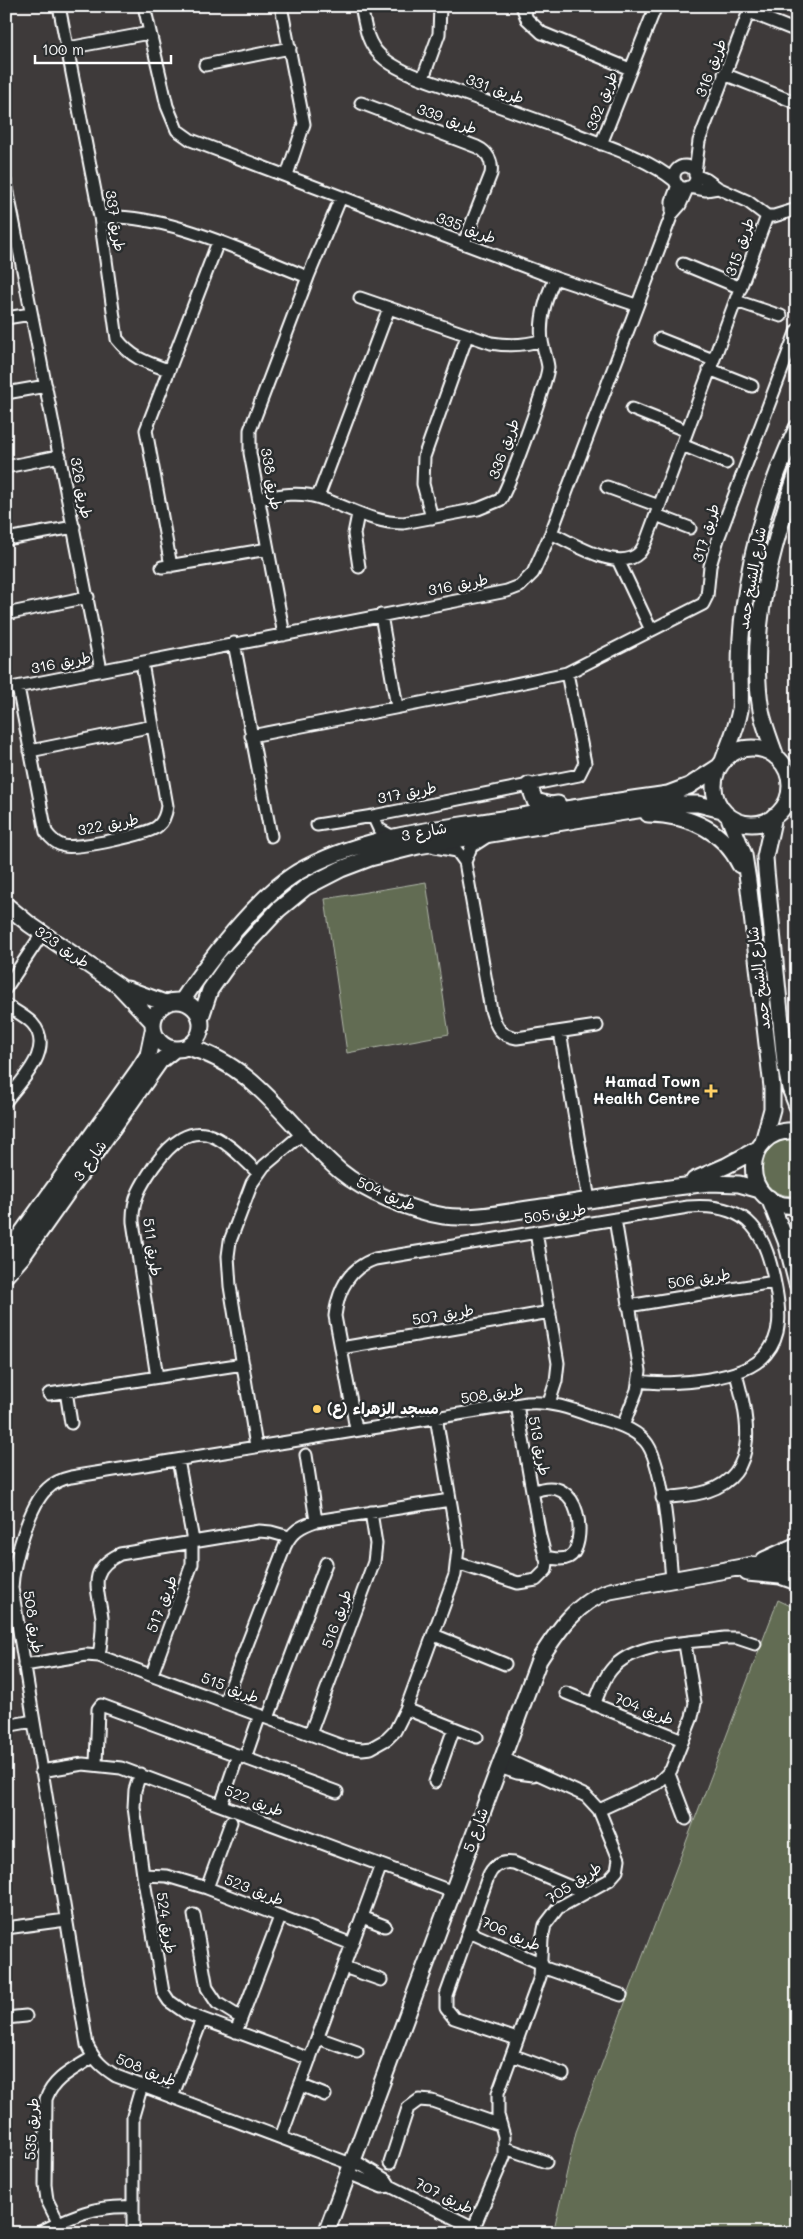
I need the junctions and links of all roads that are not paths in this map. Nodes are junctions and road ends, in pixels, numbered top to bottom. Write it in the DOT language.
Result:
graph roads {
  1 [pos="59,6"];
  2 [pos="144,6"];
  3 [pos="281,6"];
  4 [pos="361,6"];
  5 [pos="440,6"];
  6 [pos="522,6"];
  7 [pos="656,6"];
  8 [pos="750,9"];
  9 [pos="797,31"];
  10 [pos="149,33"];
  11 [pos="68,48"];
  12 [pos="290,48"];
  13 [pos="205,65"];
  14 [pos="630,68"];
  15 [pos="724,74"];
  16 [pos="424,78"];
  17 [pos="797,103"];
  18 [pos="361,104"];
  19 [pos="699,141"];
  20 [pos="601,144"];
  21 [pos="652,165"];
  22 [pos="680,167"];
  23 [pos="695,174"];
  24 [pos="287,175"];
  25 [pos="6,183"];
  26 [pos="682,185"];
  27 [pos="718,188"];
  28 [pos="341,197"];
  29 [pos="797,209"];
  30 [pos="767,216"];
  31 [pos="100,217"];
  32 [pos="12,242"];
  33 [pos="218,242"];
  34 [pos="464,244"];
  35 [pos="683,264"];
  36 [pos="308,277"];
  37 [pos="555,278"];
  38 [pos="741,288"];
  39 [pos="360,298"];
  40 [pos="736,301"];
  41 [pos="636,305"];
  42 [pos="389,308"];
  43 [pos="31,314"];
  44 [pos="780,316"];
  45 [pos="6,318"];
  46 [pos="797,330"];
  47 [pos="467,336"];
  48 [pos="660,339"];
  49 [pos="542,340"];
  50 [pos="711,365"];
  51 [pos="168,370"];
  52 [pos="46,386"];
  53 [pos="752,386"];
  54 [pos="6,393"];
  55 [pos="632,408"];
  56 [pos="797,428"];
  57 [pos="687,431"];
  58 [pos="682,444"];
  59 [pos="60,456"];
  60 [pos="726,463"];
  61 [pos="6,467"];
  62 [pos="797,473"];
  63 [pos="607,487"];
  64 [pos="318,497"];
  65 [pos="259,499"];
  66 [pos="657,510"];
  67 [pos="358,514"];
  68 [pos="432,518"];
  69 [pos="74,527"];
  70 [pos="690,528"];
  71 [pos="551,533"];
  72 [pos="6,539"];
  73 [pos="268,549"];
  74 [pos="618,560"];
  75 [pos="359,567"];
  76 [pos="88,597"];
  77 [pos="6,614"];
  78 [pos="381,616"];
  79 [pos="651,630"];
  80 [pos="284,635"];
  81 [pos="234,643"];
  82 [pos="142,662"];
  83 [pos="101,670"];
  84 [pos="567,673"];
  85 [pos="12,688"];
  86 [pos="397,707"];
  87 [pos="153,726"];
  88 [pos="251,736"];
  89 [pos="30,751"];
  90 [pos="778,759"];
  91 [pos="721,763"];
  92 [pos="797,766"];
  93 [pos="529,785"];
  94 [pos="785,806"];
  95 [pos="615,807"];
  96 [pos="725,813"];
  97 [pos="373,816"];
  98 [pos="316,825"];
  99 [pos="490,834"];
  100 [pos="271,836"];
  101 [pos="395,838"];
  102 [pos="367,845"];
  103 [pos="418,846"];
  104 [pos="466,862"];
  105 [pos="748,881"];
  106 [pos="6,905"];
  107 [pos="42,934"];
  108 [pos="119,986"];
  109 [pos="6,988"];
  110 [pos="182,1001"];
  111 [pos="165,1003"];
  112 [pos="6,1005"];
  113 [pos="201,1024"];
  114 [pos="153,1026"];
  115 [pos="597,1026"];
  116 [pos="560,1032"];
  117 [pos="181,1048"];
  118 [pos="227,1062"];
  119 [pos="6,1101"];
  120 [pos="797,1106"];
  121 [pos="797,1132"];
  122 [pos="302,1134"];
  123 [pos="761,1145"];
  124 [pos="258,1173"];
  125 [pos="676,1187"];
  126 [pos="764,1194"];
  127 [pos="589,1200"];
  128 [pos="797,1205"];
  129 [pos="615,1219"];
  130 [pos="536,1232"];
  131 [pos="6,1255"];
  132 [pos="6,1275"];
  133 [pos="774,1282"];
  134 [pos="797,1284"];
  135 [pos="628,1306"];
  136 [pos="550,1312"];
  137 [pos="342,1348"];
  138 [pos="243,1364"];
  139 [pos="736,1374"];
  140 [pos="157,1377"];
  141 [pos="639,1381"];
  142 [pos="66,1391"];
  143 [pos="49,1394"];
  144 [pos="549,1403"];
  145 [pos="516,1405"];
  146 [pos="436,1417"];
  147 [pos="71,1423"];
  148 [pos="623,1426"];
  149 [pos="356,1430"];
  150 [pos="256,1446"];
  151 [pos="306,1456"];
  152 [pos="178,1460"];
  153 [pos="533,1492"];
  154 [pos="662,1498"];
  155 [pos="450,1500"];
  156 [pos="371,1512"];
  157 [pos="316,1521"];
  158 [pos="289,1537"];
  159 [pos="192,1543"];
  160 [pos="797,1545"];
  161 [pos="546,1556"];
  162 [pos="326,1563"];
  163 [pos="457,1563"];
  164 [pos="797,1564"];
  165 [pos="754,1565"];
  166 [pos="718,1571"];
  167 [pos="672,1579"];
  168 [pos="797,1582"];
  169 [pos="434,1634"];
  170 [pos="685,1644"];
  171 [pos="755,1644"];
  172 [pos="100,1656"];
  173 [pos="505,1664"];
  174 [pos="24,1665"];
  175 [pos="152,1674"];
  176 [pos="566,1693"];
  177 [pos="225,1702"];
  178 [pos="594,1705"];
  179 [pos="406,1709"];
  180 [pos="264,1716"];
  181 [pos="33,1722"];
  182 [pos="6,1726"];
  183 [pos="454,1728"];
  184 [pos="310,1734"];
  185 [pos="478,1737"];
  186 [pos="683,1740"];
  187 [pos="242,1757"];
  188 [pos="501,1763"];
  189 [pos="96,1764"];
  190 [pos="41,1771"];
  191 [pos="140,1774"];
  192 [pos="669,1774"];
  193 [pos="435,1782"];
  194 [pos="337,1792"];
  195 [pos="221,1805"];
  196 [pos="599,1810"];
  197 [pos="686,1819"];
  198 [pos="231,1822"];
  199 [pos="381,1866"];
  200 [pos="143,1875"];
  201 [pos="207,1888"];
  202 [pos="453,1892"];
  203 [pos="585,1893"];
  204 [pos="194,1915"];
  205 [pos="280,1917"];
  206 [pos="362,1917"];
  207 [pos="66,1920"];
  208 [pos="385,1926"];
  209 [pos="6,1928"];
  210 [pos="468,1932"];
  211 [pos="352,1944"];
  212 [pos="542,1966"];
  213 [pos="344,1967"];
  214 [pos="381,1980"];
  215 [pos="621,1995"];
  216 [pos="26,2016"];
  217 [pos="6,2018"];
  218 [pos="241,2018"];
  219 [pos="202,2019"];
  220 [pos="236,2032"];
  221 [pos="318,2038"];
  222 [pos="517,2040"];
  223 [pos="357,2052"];
  224 [pos="512,2054"];
  225 [pos="93,2057"];
  226 [pos="310,2059"];
  227 [pos="563,2074"];
  228 [pos="300,2085"];
  229 [pos="142,2086"];
  230 [pos="325,2095"];
  231 [pos="172,2097"];
  232 [pos="502,2125"];
  233 [pos="281,2138"];
  234 [pos="505,2148"];
  235 [pos="390,2162"];
  236 [pos="546,2162"];
  237 [pos="351,2166"];
  238 [pos="133,2209"];
  239 [pos="58,2222"];
  240 [pos="479,2230"];
  241 [pos="38,2233"];
  242 [pos="133,2233"];
  243 [pos="326,2233"];
  1 -- 11 [label="street, طريق 337"];
  2 -- 10 [label="street, طريق 335"];
  3 -- 12 [label="street"];
  4 -- 16 [label="street, طريق 331"];
  5 -- 16 [label="street"];
  6 -- 14 [label="street, طريق 332"];
  7 -- 14 [label="street, طريق 332"];
  8 -- 9 [label="street"];
  8 -- 15 [label="street, طريق 316"];
  10 -- 11 [label="street"];
  10 -- 24 [label="street, طريق 335"];
  11 -- 31 [label="street, طريق 337"];
  12 -- 13 [label="street"];
  12 -- 24 [label="street"];
  14 -- 20 [label="street, طريق 332"];
  15 -- 17 [label="street"];
  15 -- 19 [label="street, طريق 316"];
  16 -- 20 [label="street, طريق 331"];
  18 -- 34 [label="street, طريق 339"];
  19 -- 22 [label="street, طريق 316"];
  19 -- 23 [label="street, طريق 316"];
  20 -- 21 [label="street, طريق 331"];
  21 -- 22 [label="street, طريق 331"];
  21 -- 26 [label="street, طريق 331"];
  22 -- 23 [label="street"];
  22 -- 26 [label="street"];
  23 -- 26 [label="street"];
  23 -- 27 [label="street, طريق 315"];
  24 -- 28 [label="street, طريق 335"];
  25 -- 32 [label="street, طريق 326"];
  26 -- 27 [label="street, طريق 315"];
  26 -- 41 [label="street, طريق 316"];
  27 -- 30 [label="street, طريق 315"];
  28 -- 34 [label="street, طريق 335"];
  28 -- 36 [label="street, طريق 338"];
  29 -- 30 [label="street, طريق 315"];
  30 -- 38 [label="street, طريق 315"];
  31 -- 33 [label="street"];
  31 -- 51 [label="street, طريق 337"];
  32 -- 43 [label="street, طريق 326"];
  33 -- 36 [label="street"];
  33 -- 51 [label="street"];
  34 -- 37 [label="street, طريق 335"];
  35 -- 38 [label="street, طريق 315"];
  36 -- 65 [label="street, طريق 338"];
  37 -- 41 [label="street, طريق 335"];
  37 -- 49 [label="street, طريق 336"];
  38 -- 40 [label="street, طريق 315"];
  39 -- 42 [label="street"];
  40 -- 44 [label="street"];
  40 -- 50 [label="street, طريق 315"];
  41 -- 71 [label="street, طريق 316"];
  42 -- 47 [label="street"];
  42 -- 64 [label="street"];
  43 -- 45 [label="street"];
  43 -- 52 [label="street, طريق 326"];
  46 -- 79 [label="street, طريق 317"];
  47 -- 49 [label="street"];
  47 -- 68 [label="street"];
  48 -- 50 [label="street"];
  49 -- 68 [label="street, طريق 336"];
  50 -- 53 [label="street"];
  50 -- 57 [label="street, طريق 315"];
  51 -- 73 [label="street"];
  52 -- 54 [label="street"];
  52 -- 59 [label="street, طريق 326"];
  55 -- 57 [label="street"];
  56 -- 91 [label="street, شارع الشيخ حمد"];
  57 -- 58 [label="street, طريق 315"];
  58 -- 60 [label="street"];
  58 -- 66 [label="street, طريق 315"];
  59 -- 61 [label="street"];
  59 -- 69 [label="street, طريق 326"];
  62 -- 90 [label="street, شارع الشيخ حمد"];
  63 -- 66 [label="street"];
  64 -- 65 [label="street, طريق 336"];
  64 -- 67 [label="street, طريق 336"];
  65 -- 73 [label="street, طريق 338"];
  66 -- 70 [label="street"];
  66 -- 74 [label="street, طريق 315"];
  67 -- 68 [label="street, طريق 336"];
  67 -- 75 [label="street"];
  69 -- 72 [label="street"];
  69 -- 76 [label="street, طريق 326"];
  71 -- 74 [label="street"];
  71 -- 78 [label="street, طريق 316"];
  73 -- 80 [label="street, طريق 338"];
  74 -- 79 [label="street"];
  76 -- 77 [label="street"];
  76 -- 83 [label="street, طريق 326"];
  78 -- 80 [label="street, طريق 316"];
  78 -- 86 [label="street"];
  79 -- 84 [label="street, طريق 317"];
  80 -- 81 [label="street, طريق 316"];
  81 -- 82 [label="street, طريق 316"];
  81 -- 88 [label="street"];
  82 -- 83 [label="street, طريق 316"];
  82 -- 87 [label="street, طريق 322"];
  83 -- 85 [label="street, طريق 316"];
  84 -- 86 [label="street, طريق 317"];
  84 -- 93 [label="street, طريق 317"];
  85 -- 89 [label="street, طريق 322"];
  86 -- 88 [label="street, طريق 317"];
  87 -- 89 [label="street"];
  87 -- 89 [label="street, طريق 322"];
  88 -- 100 [label="street"];
  90 -- 91 [label="street"];
  90 -- 92 [label="street"];
  90 -- 94 [label="street"];
  91 -- 95 [label="street, شارع 3"];
  91 -- 96 [label="street"];
  93 -- 95 [label="street"];
  93 -- 97 [label="street, طريق 317"];
  94 -- 96 [label="street"];
  94 -- 120 [label="street, شارع الشيخ حمد"];
  95 -- 96 [label="street, شارع 3"];
  95 -- 99 [label="street, شارع 3"];
  95 -- 101 [label="street, شارع 3"];
  95 -- 105 [label="street"];
  96 -- 105 [label="street, شارع الشيخ حمد"];
  97 -- 98 [label="street, طريق 317"];
  97 -- 101 [label="street, طريق 317"];
  97 -- 102 [label="street, طريق 317"];
  99 -- 103 [label="street, شارع 3"];
  99 -- 104 [label="street"];
  101 -- 102 [label="street, شارع 3"];
  102 -- 110 [label="street, شارع 3"];
  103 -- 104 [label="street"];
  103 -- 113 [label="street, شارع 3"];
  104 -- 116 [label="street"];
  105 -- 123 [label="street, شارع الشيخ حمد"];
  106 -- 107 [label="street, طريق 323"];
  107 -- 108 [label="street, طريق 323"];
  107 -- 109 [label="street"];
  108 -- 111 [label="street, طريق 323"];
  108 -- 114 [label="street, طريق 323"];
  110 -- 111 [label="street"];
  110 -- 113 [label="street"];
  111 -- 114 [label="street"];
  112 -- 119 [label="street"];
  113 -- 117 [label="street"];
  113 -- 118 [label="street, طريق 504"];
  114 -- 117 [label="street"];
  114 -- 131 [label="street, شارع 3"];
  115 -- 116 [label="street"];
  116 -- 127 [label="street"];
  117 -- 118 [label="street, طريق 504"];
  117 -- 132 [label="street, شارع 3"];
  118 -- 122 [label="street, طريق 504"];
  121 -- 123 [label="street, طريق 504"];
  122 -- 124 [label="street"];
  122 -- 127 [label="street, طريق 504"];
  123 -- 125 [label="street, طريق 504"];
  123 -- 126 [label="street, شارع الشيخ حمد"];
  124 -- 138 [label="street"];
  124 -- 140 [label="street, طريق 511"];
  125 -- 126 [label="street, طريق 504"];
  125 -- 127 [label="street, طريق 504"];
  126 -- 128 [label="street, طريق 504"];
  126 -- 134 [label="street"];
  129 -- 130 [label="street, طريق 505"];
  129 -- 133 [label="street, طريق 505"];
  129 -- 135 [label="street"];
  130 -- 136 [label="street"];
  130 -- 137 [label="street, طريق 505"];
  133 -- 135 [label="street, طريق 506"];
  133 -- 139 [label="street, طريق 505"];
  135 -- 141 [label="street"];
  136 -- 137 [label="street, طريق 507"];
  136 -- 144 [label="street"];
  137 -- 149 [label="street, طريق 505"];
  138 -- 140 [label="street"];
  138 -- 150 [label="street"];
  139 -- 141 [label="street, طريق 505"];
  139 -- 154 [label="street"];
  140 -- 142 [label="street"];
  141 -- 148 [label="street"];
  142 -- 143 [label="street"];
  142 -- 147 [label="street"];
  144 -- 145 [label="street, طريق 508"];
  144 -- 148 [label="street, طريق 508"];
  145 -- 146 [label="street, طريق 508"];
  145 -- 153 [label="street, طريق 513"];
  146 -- 149 [label="street, طريق 508"];
  146 -- 155 [label="street, طريق 515"];
  148 -- 154 [label="street, طريق 508"];
  149 -- 150 [label="street, طريق 508"];
  150 -- 152 [label="street, طريق 508"];
  151 -- 157 [label="street"];
  152 -- 159 [label="street, طريق 517"];
  152 -- 174 [label="street, طريق 508"];
  153 -- 161 [label="street, طريق 513"];
  153 -- 161 [label="street, طريق 513"];
  154 -- 167 [label="street, طريق 508"];
  155 -- 156 [label="street"];
  155 -- 163 [label="street, طريق 515"];
  156 -- 157 [label="street"];
  156 -- 184 [label="street, طريق 516"];
  157 -- 158 [label="street"];
  158 -- 159 [label="street"];
  158 -- 177 [label="street"];
  159 -- 172 [label="street"];
  159 -- 175 [label="street, طريق 517"];
  160 -- 165 [label="street, شارع 5"];
  161 -- 163 [label="street, طريق 513"];
  162 -- 180 [label="street"];
  163 -- 169 [label="street, طريق 515"];
  164 -- 165 [label="street, شارع 5"];
  165 -- 166 [label="street, شارع 5"];
  166 -- 167 [label="street, شارع 5"];
  166 -- 168 [label="street"];
  167 -- 188 [label="street, شارع 5"];
  169 -- 173 [label="street"];
  169 -- 179 [label="street, طريق 515"];
  170 -- 171 [label="street, طريق 704"];
  170 -- 178 [label="street, طريق 704"];
  170 -- 186 [label="street, طريق 704"];
  172 -- 174 [label="street, طريق 515"];
  172 -- 175 [label="street, طريق 515"];
  174 -- 181 [label="street, طريق 508"];
  175 -- 177 [label="street, طريق 515"];
  176 -- 178 [label="street, طريق 704"];
  177 -- 180 [label="street, طريق 515"];
  178 -- 186 [label="street, طريق 704"];
  179 -- 183 [label="street"];
  179 -- 184 [label="street, طريق 515"];
  180 -- 184 [label="street, طريق 515"];
  180 -- 187 [label="street"];
  181 -- 182 [label="street"];
  181 -- 190 [label="street, طريق 508"];
  183 -- 185 [label="street"];
  183 -- 193 [label="street"];
  186 -- 192 [label="street, طريق 704"];
  187 -- 189 [label="street"];
  187 -- 194 [label="street"];
  187 -- 195 [label="street"];
  188 -- 196 [label="street, طريق 705"];
  188 -- 202 [label="street, شارع 5"];
  189 -- 190 [label="street, طريق 522"];
  189 -- 191 [label="street, طريق 522"];
  190 -- 207 [label="street, طريق 508"];
  191 -- 195 [label="street, طريق 522"];
  191 -- 200 [label="street, طريق 524"];
  192 -- 196 [label="street"];
  192 -- 197 [label="street"];
  195 -- 199 [label="street, طريق 522"];
  196 -- 203 [label="street, طريق 705"];
  198 -- 201 [label="street"];
  199 -- 202 [label="street, طريق 522"];
  199 -- 206 [label="street"];
  200 -- 201 [label="street, طريق 523"];
  200 -- 219 [label="street, طريق 524"];
  201 -- 205 [label="street, طريق 523"];
  202 -- 237 [label="street, شارع 5"];
  203 -- 210 [label="street, طريق 706"];
  203 -- 212 [label="street, طريق 705"];
  204 -- 218 [label="street"];
  205 -- 211 [label="street, طريق 523"];
  205 -- 218 [label="street"];
  206 -- 208 [label="street"];
  206 -- 211 [label="street"];
  207 -- 209 [label="street"];
  207 -- 225 [label="street, طريق 508"];
  210 -- 212 [label="street, طريق 706"];
  210 -- 222 [label="street, طريق 706"];
  211 -- 213 [label="street"];
  212 -- 215 [label="street"];
  212 -- 222 [label="street, طريق 705"];
  213 -- 214 [label="street"];
  213 -- 221 [label="street"];
  216 -- 217 [label="street"];
  218 -- 220 [label="street"];
  219 -- 220 [label="street, طريق 524"];
  219 -- 231 [label="street"];
  220 -- 226 [label="street, طريق 524"];
  221 -- 223 [label="street"];
  221 -- 226 [label="street"];
  222 -- 224 [label="street, طريق 705"];
  224 -- 227 [label="street"];
  224 -- 232 [label="street, طريق 705"];
  225 -- 229 [label="street, طريق 508"];
  225 -- 239 [label="street, طريق 535"];
  226 -- 228 [label="street"];
  228 -- 230 [label="street"];
  228 -- 233 [label="street"];
  229 -- 231 [label="street, طريق 508"];
  229 -- 238 [label="street"];
  231 -- 233 [label="street, طريق 508"];
  232 -- 234 [label="street, طريق 705"];
  232 -- 235 [label="street"];
  233 -- 237 [label="street, طريق 508"];
  234 -- 236 [label="street"];
  234 -- 240 [label="street, طريق 705"];
  237 -- 240 [label="street, طريق 707"];
  237 -- 243 [label="street, شارع 5"];
  238 -- 239 [label="street"];
  238 -- 242 [label="street"];
  239 -- 241 [label="street"];
}
